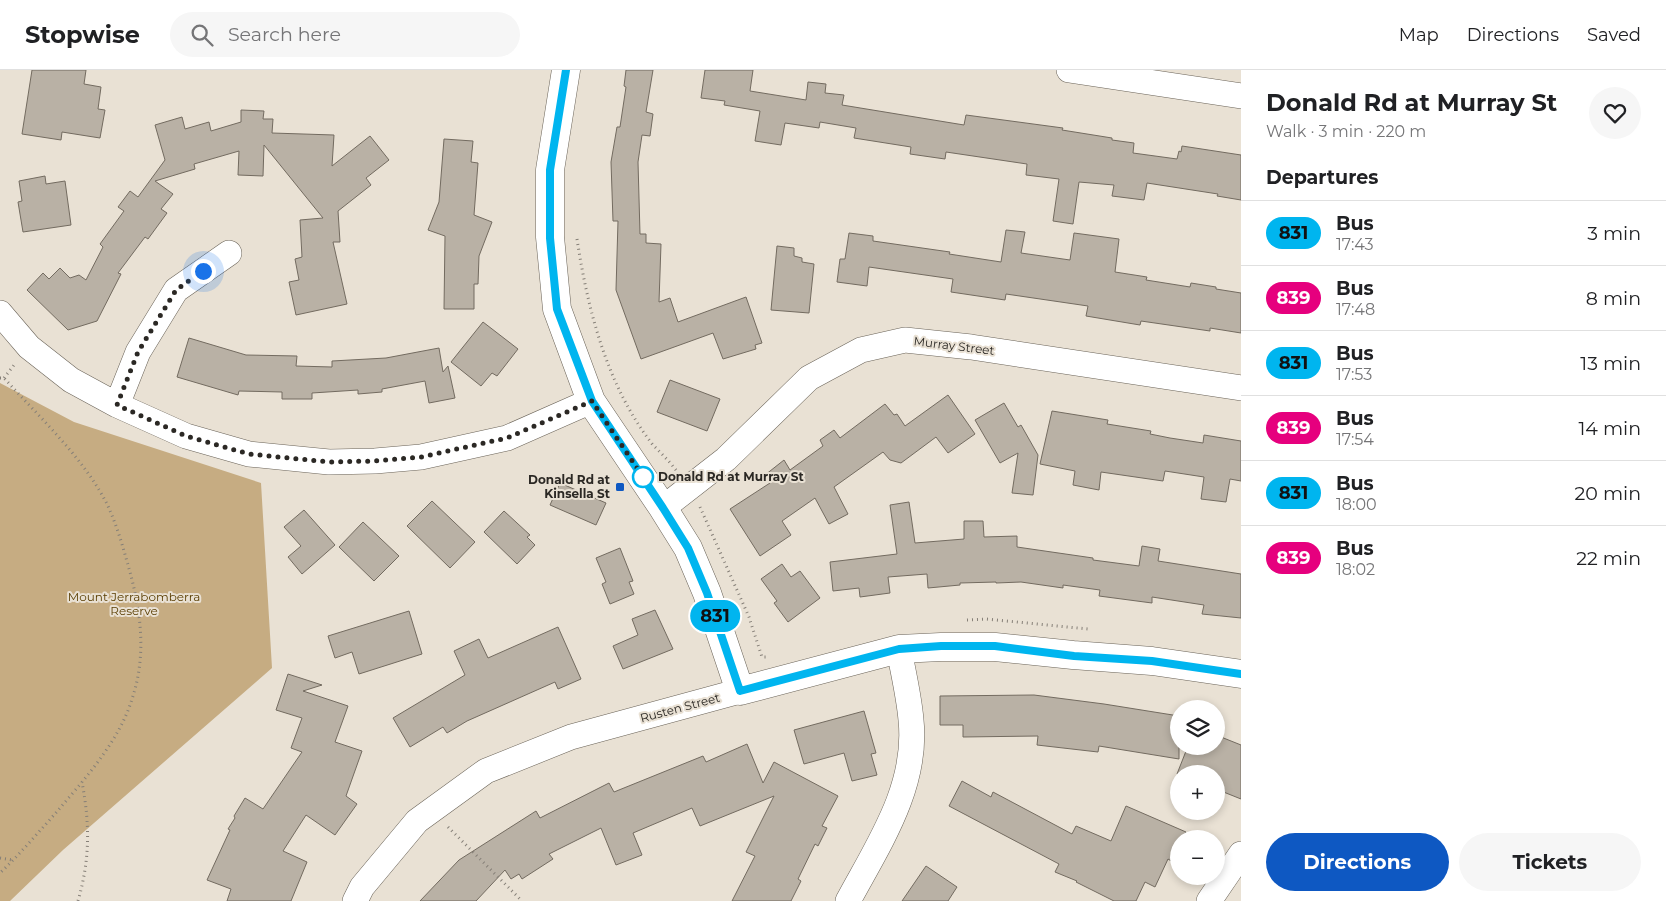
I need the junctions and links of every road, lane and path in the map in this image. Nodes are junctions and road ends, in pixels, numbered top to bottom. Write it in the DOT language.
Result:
graph roads {
  1 [pos="566,70"];
  2 [pos="1069,70"];
  3 [pos="1148,76"];
  4 [pos="1241,96"];
  5 [pos="576,233"];
  6 [pos="229,253"];
  7 [pos="0,313"];
  8 [pos="0,378"];
  9 [pos="1241,388"];
  10 [pos="592,401"];
  11 [pos="117,405"];
  12 [pos="688,489"];
  13 [pos="663,508"];
  14 [pos="960,620"];
  15 [pos="1097,630"];
  16 [pos="899,649"];
  17 [pos="774,659"];
  18 [pos="1241,674"];
  19 [pos="740,691"];
  20 [pos="82,782"];
  21 [pos="432,811"];
  22 [pos="1241,854"];
  23 [pos="0,858"];
  24 [pos="14,860"];
  25 [pos="0,874"];
  26 [pos="78,901"];
  27 [pos="355,901"];
  28 [pos="522,901"];
  29 [pos="848,901"];
  30 [pos="1209,901"];
  1 -- 10 [label="street"];
  2 -- 3 [label="street"];
  3 -- 4 [label="street"];
  5 -- 12 [label="path"];
  6 -- 11 [label="street"];
  7 -- 11 [label="street"];
  8 -- 20 [label="path"];
  9 -- 12 [label="street, Murray Street"];
  10 -- 11 [label="street"];
  10 -- 13 [label="street"];
  12 -- 13 [label="street, Murray Street"];
  12 -- 17 [label="path"];
  13 -- 19 [label="street"];
  14 -- 15 [label="path"];
  16 -- 18 [label="street, Rusten Street"];
  16 -- 19 [label="street, Rusten Street"];
  16 -- 29 [label="street"];
  19 -- 21 [label="street, Rusten Street"];
  20 -- 24 [label="path"];
  20 -- 26 [label="path"];
  21 -- 27 [label="street, Rusten Street"];
  21 -- 28 [label="path"];
  22 -- 30 [label="street"];
  23 -- 24 [label="path"];
  24 -- 25 [label="path"];
}
